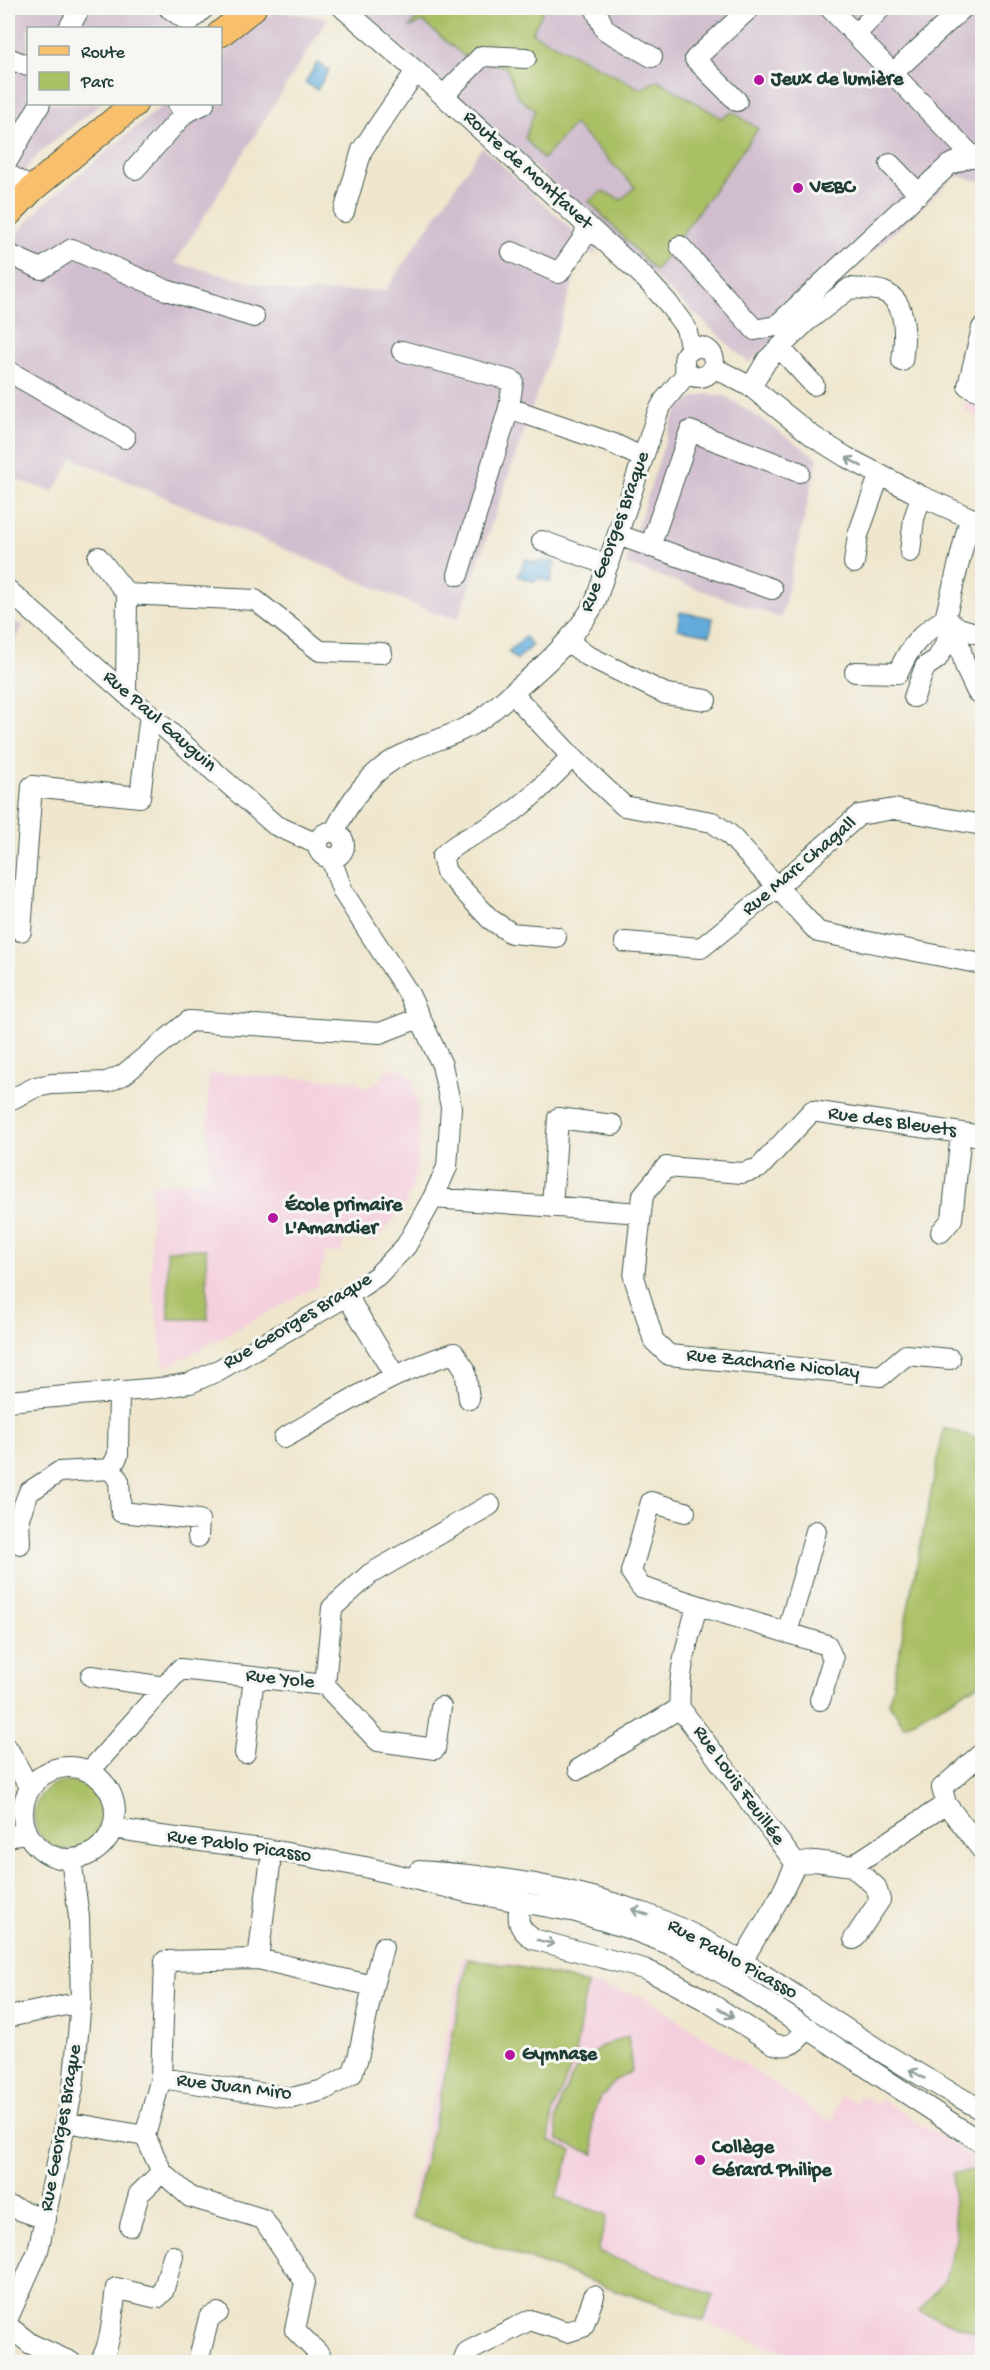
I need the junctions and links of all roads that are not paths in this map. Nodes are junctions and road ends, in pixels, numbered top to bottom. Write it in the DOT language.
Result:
graph roads {
  1 [pos="80,8"];
  2 [pos="169,8"];
  3 [pos="206,8"];
  4 [pos="253,8"];
  5 [pos="343,8"];
  6 [pos="595,8"];
  7 [pos="750,8"];
  8 [pos="830,8"];
  9 [pos="881,8"];
  10 [pos="963,8"];
  11 [pos="70,27"];
  12 [pos="219,27"];
  13 [pos="223,32"];
  14 [pos="856,34"];
  15 [pos="652,57"];
  16 [pos="8,58"];
  17 [pos="526,58"];
  18 [pos="27,66"];
  19 [pos="416,71"];
  20 [pos="893,73"];
  21 [pos="444,95"];
  22 [pos="737,101"];
  23 [pos="39,105"];
  24 [pos="133,105"];
  25 [pos="198,105"];
  26 [pos="181,108"];
  27 [pos="11,146"];
  28 [pos="977,158"];
  29 [pos="890,164"];
  30 [pos="135,169"];
  31 [pos="8,174"];
  32 [pos="919,194"];
  33 [pos="17,200"];
  34 [pos="344,212"];
  35 [pos="588,226"];
  36 [pos="680,246"];
  37 [pos="512,252"];
  38 [pos="8,254"];
  39 [pos="254,317"];
  40 [pos="982,328"];
  41 [pos="780,348"];
  42 [pos="690,350"];
  43 [pos="402,351"];
  44 [pos="902,361"];
  45 [pos="713,367"];
  46 [pos="8,372"];
  47 [pos="688,372"];
  48 [pos="814,385"];
  49 [pos="751,387"];
  50 [pos="982,392"];
  51 [pos="509,408"];
  52 [pos="125,438"];
  53 [pos="643,458"];
  54 [pos="799,472"];
  55 [pos="879,476"];
  56 [pos="921,496"];
  57 [pos="976,520"];
  58 [pos="618,535"];
  59 [pos="542,541"];
  60 [pos="650,547"];
  61 [pos="910,552"];
  62 [pos="98,557"];
  63 [pos="854,563"];
  64 [pos="608,565"];
  65 [pos="458,574"];
  66 [pos="772,589"];
  67 [pos="8,590"];
  68 [pos="127,594"];
  69 [pos="947,629"];
  70 [pos="982,635"];
  71 [pos="568,641"];
  72 [pos="382,653"];
  73 [pos="855,672"];
  74 [pos="977,692"];
  75 [pos="512,693"];
  76 [pos="126,694"];
  77 [pos="914,697"];
  78 [pos="706,700"];
  79 [pos="150,714"];
  80 [pos="572,757"];
  81 [pos="982,825"];
  82 [pos="334,832"];
  83 [pos="317,844"];
  84 [pos="331,859"];
  85 [pos="777,887"];
  86 [pos="21,931"];
  87 [pos="556,937"];
  88 [pos="625,942"];
  89 [pos="982,964"];
  90 [pos="419,1018"];
  91 [pos="8,1101"];
  92 [pos="613,1125"];
  93 [pos="961,1133"];
  94 [pos="982,1136"];
  95 [pos="433,1198"];
  96 [pos="552,1207"];
  97 [pos="641,1213"];
  98 [pos="940,1232"];
  99 [pos="347,1296"];
  100 [pos="950,1359"];
  101 [pos="395,1376"];
  102 [pos="119,1391"];
  103 [pos="469,1399"];
  104 [pos="8,1401"];
  105 [pos="284,1438"];
  106 [pos="111,1469"];
  107 [pos="490,1505"];
  108 [pos="685,1512"];
  109 [pos="816,1531"];
  110 [pos="198,1537"];
  111 [pos="20,1544"];
  112 [pos="697,1605"];
  113 [pos="787,1633"];
  114 [pos="92,1676"];
  115 [pos="254,1677"];
  116 [pos="325,1684"];
  117 [pos="165,1688"];
  118 [pos="820,1700"];
  119 [pos="441,1707"];
  120 [pos="680,1708"];
  121 [pos="8,1749"];
  122 [pos="245,1753"];
  123 [pos="982,1753"];
  124 [pos="579,1769"];
  125 [pos="89,1772"];
  126 [pos="33,1785"];
  127 [pos="946,1804"];
  128 [pos="113,1828"];
  129 [pos="26,1831"];
  130 [pos="8,1838"];
  131 [pos="982,1850"];
  132 [pos="71,1859"];
  133 [pos="796,1864"];
  134 [pos="270,1865"];
  135 [pos="852,1866"];
  136 [pos="365,1868"];
  137 [pos="520,1900"];
  138 [pos="854,1939"];
  139 [pos="383,1947"];
  140 [pos="258,1959"];
  141 [pos="737,1970"];
  142 [pos="373,1986"];
  143 [pos="81,2002"];
  144 [pos="8,2018"];
  145 [pos="807,2028"];
  146 [pos="161,2078"];
  147 [pos="978,2107"];
  148 [pos="66,2122"];
  149 [pos="956,2126"];
  150 [pos="145,2136"];
  151 [pos="982,2136"];
  152 [pos="982,2143"];
  153 [pos="162,2172"];
  154 [pos="8,2206"];
  155 [pos="46,2218"];
  156 [pos="130,2226"];
  157 [pos="173,2256"];
  158 [pos="594,2296"];
  159 [pos="218,2313"];
  160 [pos="8,2318"];
  161 [pos="8,2326"];
  162 [pos="70,2362"];
  163 [pos="100,2362"];
  164 [pos="198,2362"];
  165 [pos="318,2362"];
  166 [pos="464,2362"];
  1 -- 11 [label="street"];
  2 -- 3 [label="street"];
  3 -- 12 [label="street"];
  4 -- 13 [label="main road"];
  5 -- 19 [label="street, Route de Montfavet"];
  6 -- 15 [label="street"];
  7 -- 22 [label="street"];
  8 -- 14 [label="street"];
  9 -- 14 [label="street"];
  10 -- 20 [label="street"];
  14 -- 20 [label="street"];
  16 -- 18 [label="street"];
  17 -- 21 [label="street"];
  19 -- 21 [label="street, Route de Montfavet"];
  19 -- 34 [label="street"];
  20 -- 28 [label="street"];
  21 -- 35 [label="street, Route de Montfavet"];
  23 -- 27 [label="street"];
  24 -- 33 [label="main road"];
  25 -- 26 [label="street"];
  26 -- 30 [label="street"];
  28 -- 32 [label="street"];
  29 -- 32 [label="street"];
  31 -- 33 [label="street"];
  32 -- 36 [label="street"];
  35 -- 37 [label="street"];
  35 -- 42 [label="street, Route de Montfavet"];
  38 -- 39 [label="street"];
  40 -- 50 [label="street"];
  41 -- 44 [label="street"];
  41 -- 48 [label="street"];
  41 -- 49 [label="street"];
  42 -- 45 [label="street"];
  42 -- 47 [label="street"];
  43 -- 51 [label="street"];
  45 -- 47 [label="street"];
  45 -- 49 [label="street"];
  46 -- 52 [label="street"];
  47 -- 53 [label="street, Rue Georges Braque"];
  55 -- 49 [label="street, one-way"];
  51 -- 53 [label="street"];
  51 -- 65 [label="street"];
  53 -- 58 [label="street, Rue Georges Braque"];
  54 -- 60 [label="street"];
  55 -- 56 [label="street"];
  55 -- 63 [label="street"];
  56 -- 57 [label="street"];
  56 -- 61 [label="street"];
  57 -- 69 [label="street"];
  58 -- 60 [label="street"];
  58 -- 64 [label="street, Rue Georges Braque"];
  59 -- 64 [label="street"];
  60 -- 66 [label="street"];
  62 -- 68 [label="street"];
  64 -- 71 [label="street, Rue Georges Braque"];
  67 -- 76 [label="street, Rue Paul Gauguin"];
  68 -- 72 [label="street"];
  68 -- 76 [label="street"];
  69 -- 70 [label="street"];
  69 -- 73 [label="street"];
  69 -- 74 [label="street"];
  69 -- 77 [label="street"];
  71 -- 75 [label="street, Rue Georges Braque"];
  71 -- 78 [label="street"];
  75 -- 80 [label="street"];
  75 -- 82 [label="street, Rue Georges Braque"];
  76 -- 79 [label="street, Rue Paul Gauguin"];
  79 -- 83 [label="street, Rue Paul Gauguin"];
  79 -- 86 [label="street"];
  80 -- 85 [label="street"];
  80 -- 87 [label="street"];
  81 -- 85 [label="street, Rue Marc Chagall"];
  82 -- 83 [label="street"];
  82 -- 84 [label="street"];
  83 -- 84 [label="street"];
  84 -- 90 [label="street, Rue Georges Braque"];
  85 -- 88 [label="street, Rue Marc Chagall"];
  85 -- 89 [label="street"];
  90 -- 91 [label="street"];
  90 -- 95 [label="street, Rue Georges Braque"];
  92 -- 96 [label="street"];
  93 -- 94 [label="street, Rue des Bleuets"];
  93 -- 97 [label="street, Rue des Bleuets"];
  93 -- 98 [label="street"];
  95 -- 96 [label="street"];
  95 -- 99 [label="street, Rue Georges Braque"];
  96 -- 97 [label="street"];
  97 -- 100 [label="street, Rue Zacharie Nicolay"];
  99 -- 101 [label="street"];
  99 -- 102 [label="street, Rue Georges Braque"];
  101 -- 103 [label="street"];
  101 -- 105 [label="street"];
  102 -- 104 [label="street, Rue Georges Braque"];
  102 -- 106 [label="street"];
  106 -- 110 [label="street"];
  106 -- 111 [label="street"];
  107 -- 116 [label="street, Rue Yole"];
  108 -- 112 [label="street"];
  109 -- 113 [label="street"];
  112 -- 113 [label="street"];
  112 -- 120 [label="street, Rue Louis Feuillée"];
  113 -- 118 [label="street"];
  114 -- 117 [label="street"];
  115 -- 116 [label="street, Rue Yole"];
  115 -- 117 [label="street, Rue Yole"];
  115 -- 122 [label="street"];
  116 -- 119 [label="street"];
  117 -- 125 [label="street, Rue Yole"];
  120 -- 124 [label="street, Rue Louis Feuillée"];
  120 -- 133 [label="street, Rue Louis Feuillée"];
  121 -- 126 [label="street"];
  123 -- 127 [label="street"];
  125 -- 126 [label="street"];
  125 -- 128 [label="street"];
  126 -- 129 [label="street"];
  127 -- 131 [label="street"];
  127 -- 135 [label="street"];
  128 -- 132 [label="street"];
  128 -- 136 [label="street, Rue Pablo Picasso"];
  129 -- 130 [label="street"];
  129 -- 132 [label="street"];
  132 -- 143 [label="street, Rue Georges Braque"];
  133 -- 135 [label="street"];
  133 -- 141 [label="street"];
  134 -- 140 [label="street"];
  135 -- 138 [label="street"];
  136 -- 137 [label="street, Rue Pablo Picasso"];
  141 -- 136 [label="street, Rue Pablo Picasso, one-way"];
  137 -- 141 [label="street, Rue Pablo Picasso"];
  137 -- 145 [label="street, one-way"];
  139 -- 142 [label="street"];
  140 -- 142 [label="street, Rue Juan Miro"];
  140 -- 146 [label="street, Rue Juan Miro"];
  141 -- 145 [label="street, Rue Pablo Picasso"];
  147 -- 141 [label="street, Rue Pablo Picasso, one-way"];
  142 -- 146 [label="street, Rue Juan Miro"];
  143 -- 144 [label="street"];
  143 -- 148 [label="street, Rue Georges Braque"];
  145 -- 149 [label="street, Rue Pablo Picasso"];
  146 -- 150 [label="street, Rue Juan Miro"];
  148 -- 150 [label="street"];
  148 -- 155 [label="street, Rue Georges Braque"];
  149 -- 151 [label="street, Rue Pablo Picasso"];
  149 -- 152 [label="street, Rue Pablo Picasso"];
  150 -- 153 [label="street"];
  153 -- 156 [label="street"];
  153 -- 165 [label="street"];
  154 -- 155 [label="street"];
  155 -- 160 [label="street, Rue Georges Braque"];
  157 -- 163 [label="street"];
  158 -- 166 [label="street"];
  159 -- 164 [label="street"];
  161 -- 162 [label="street"];
}
